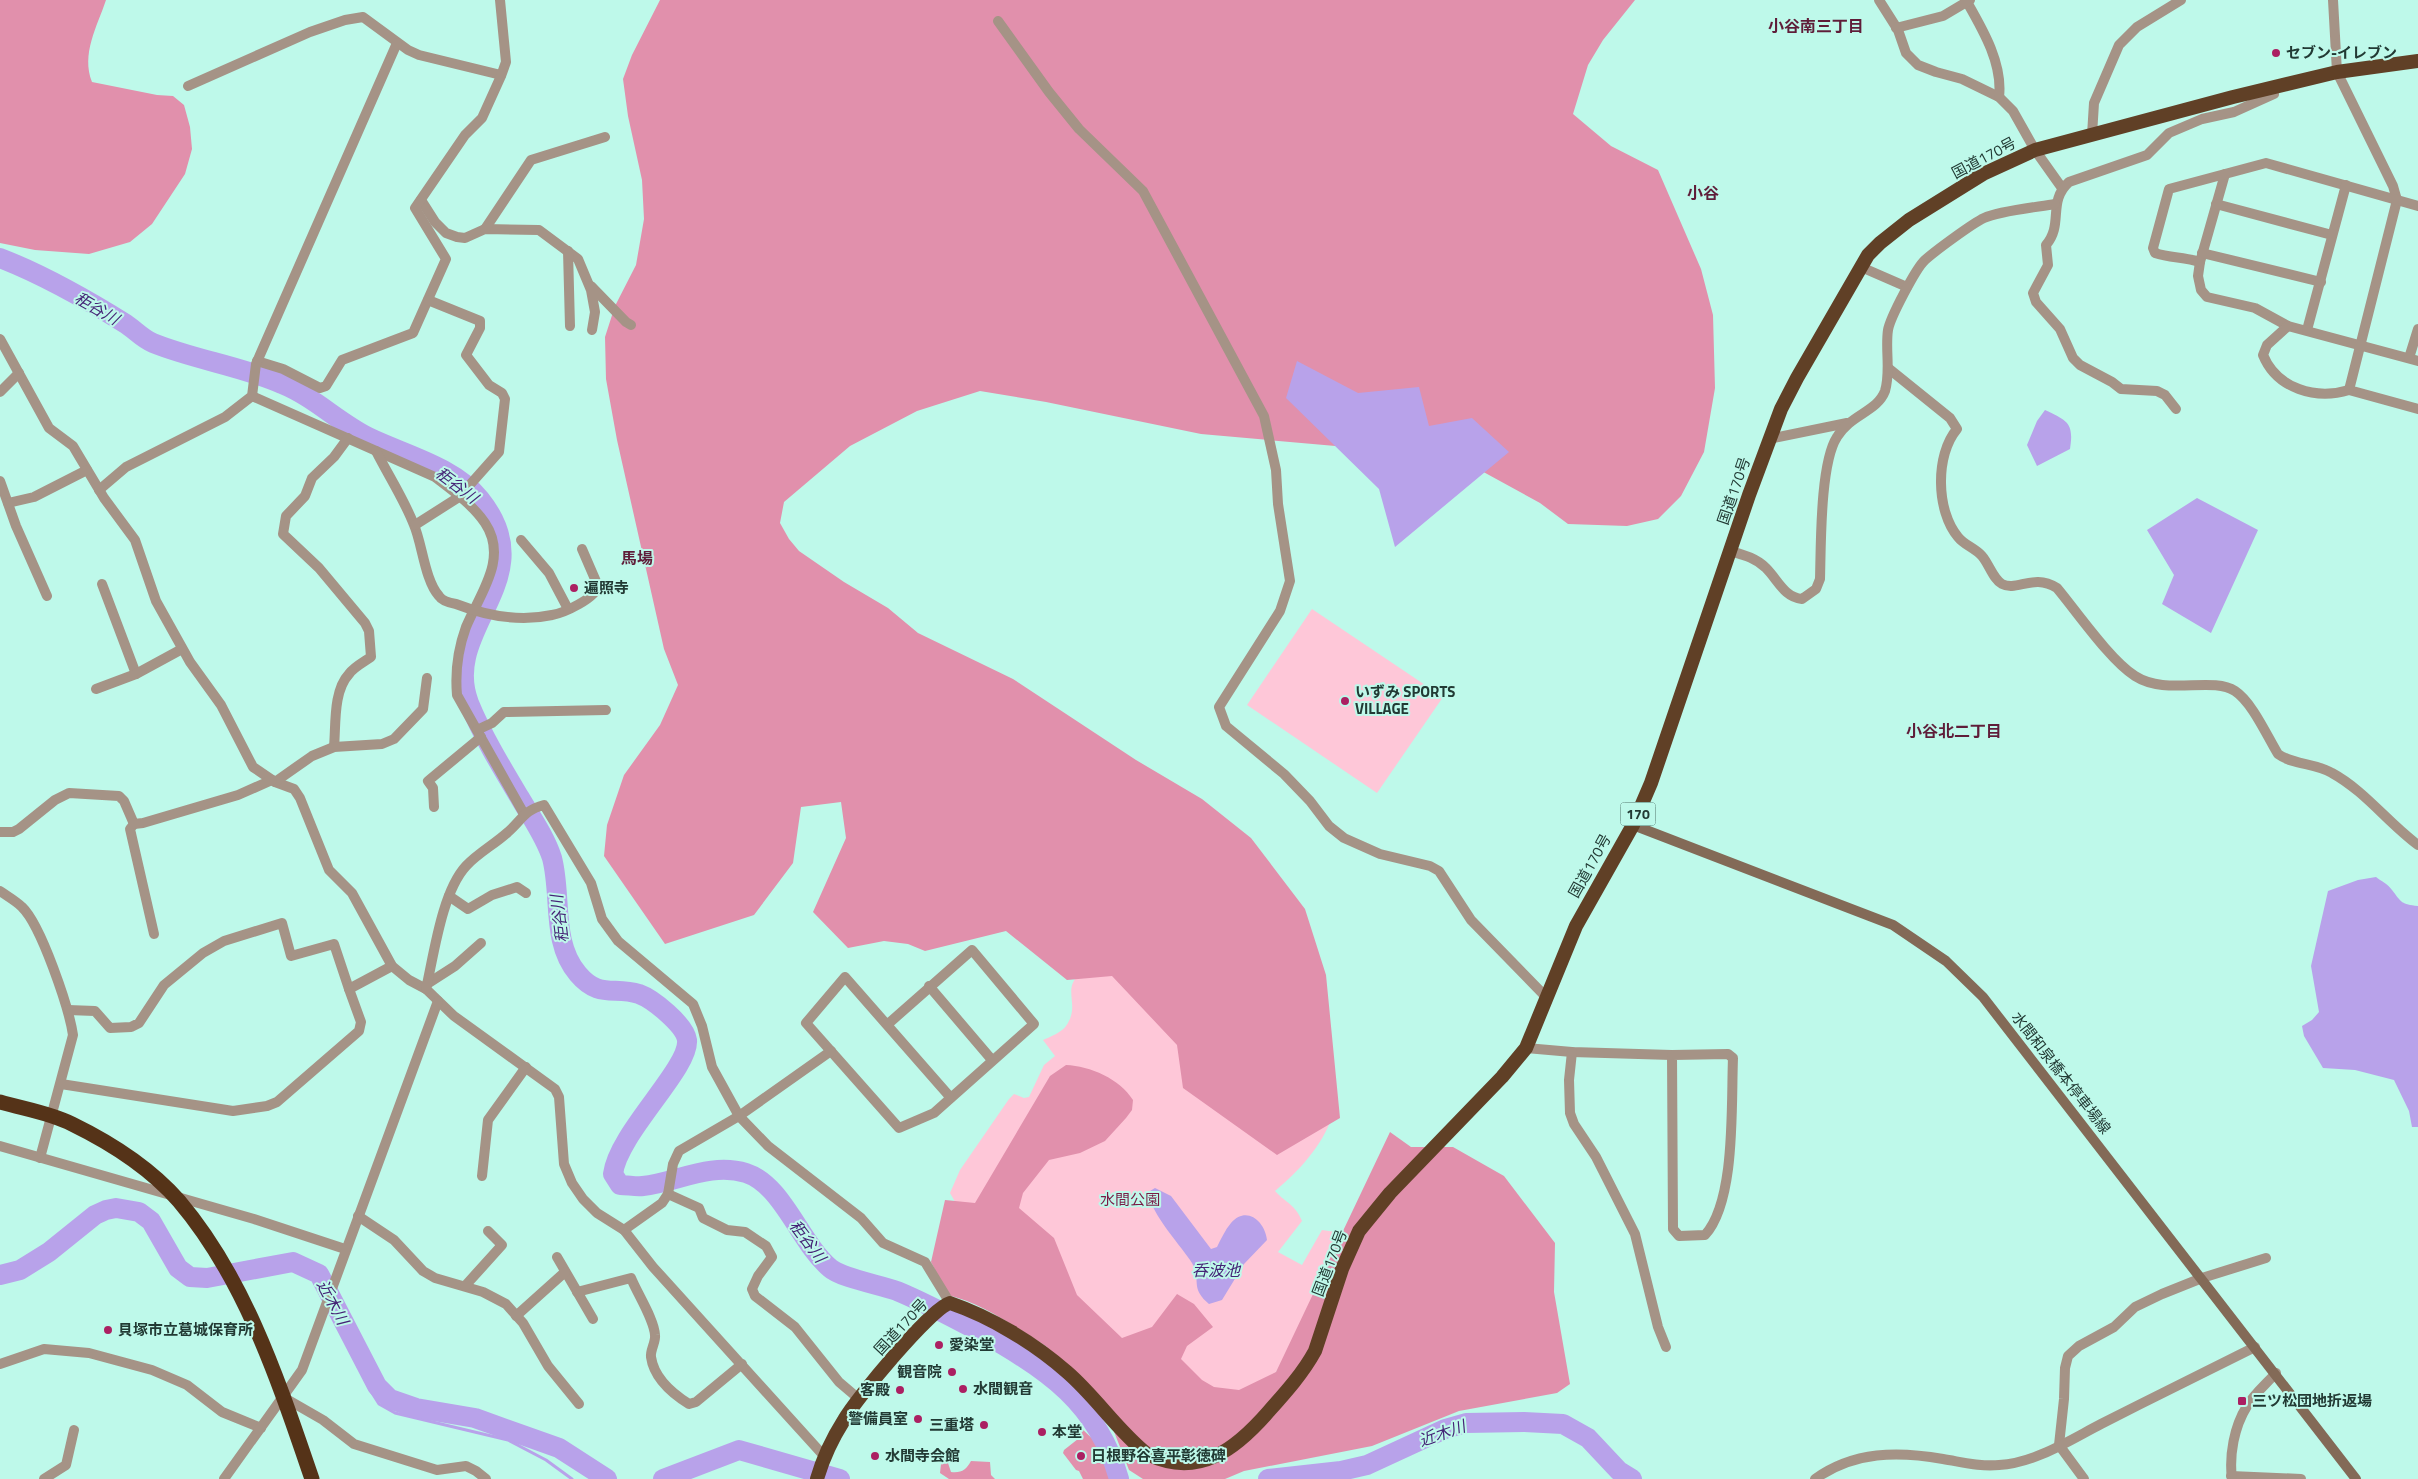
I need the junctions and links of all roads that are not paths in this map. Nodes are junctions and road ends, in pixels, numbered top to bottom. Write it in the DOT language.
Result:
graph roads {
  1 [pos="500,0"];
  2 [pos="1879,0"];
  3 [pos="2181,0"];
  4 [pos="2333,0"];
  5 [pos="1969,1"];
  6 [pos="998,21"];
  7 [pos="1896,28"];
  8 [pos="397,43"];
  9 [pos="2418,61"];
  10 [pos="2337,72"];
  11 [pos="501,75"];
  12 [pos="188,86"];
  13 [pos="2273,87"];
  14 [pos="2000,97"];
  15 [pos="2092,135"];
  16 [pos="605,137"];
  17 [pos="2035,150"];
  18 [pos="2225,174"];
  19 [pos="2346,184"];
  20 [pos="2062,188"];
  21 [pos="421,200"];
  22 [pos="2397,200"];
  23 [pos="2055,204"];
  24 [pos="2216,204"];
  25 [pos="2418,206"];
  26 [pos="486,229"];
  27 [pos="2332,235"];
  28 [pos="568,251"];
  29 [pos="2201,258"];
  30 [pos="1861,267"];
  31 [pos="2320,282"];
  32 [pos="589,283"];
  33 [pos="1907,287"];
  34 [pos="428,300"];
  35 [pos="631,325"];
  36 [pos="570,326"];
  37 [pos="2288,326"];
  38 [pos="2418,329"];
  39 [pos="592,330"];
  40 [pos="2308,330"];
  41 [pos="0,338"];
  42 [pos="2360,344"];
  43 [pos="2414,360"];
  44 [pos="257,362"];
  45 [pos="1888,368"];
  46 [pos="19,373"];
  47 [pos="2349,390"];
  48 [pos="0,392"];
  49 [pos="252,396"];
  50 [pos="2176,409"];
  51 [pos="2418,409"];
  52 [pos="1847,423"];
  53 [pos="348,438"];
  54 [pos="1769,439"];
  55 [pos="376,450"];
  56 [pos="87,470"];
  57 [pos="0,480"];
  58 [pos="99,490"];
  59 [pos="460,497"];
  60 [pos="8,503"];
  61 [pos="415,526"];
  62 [pos="521,540"];
  63 [pos="582,549"];
  64 [pos="1730,550"];
  65 [pos="102,584"];
  66 [pos="47,596"];
  67 [pos="568,609"];
  68 [pos="476,612"];
  69 [pos="182,649"];
  70 [pos="136,674"];
  71 [pos="427,678"];
  72 [pos="96,689"];
  73 [pos="606,710"];
  74 [pos="479,734"];
  75 [pos="334,747"];
  76 [pos="273,781"];
  77 [pos="434,807"];
  78 [pos="524,814"];
  79 [pos="134,824"];
  80 [pos="1632,825"];
  81 [pos="0,832"];
  82 [pos="2418,846"];
  83 [pos="0,891"];
  84 [pos="526,893"];
  85 [pos="449,896"];
  86 [pos="154,934"];
  87 [pos="481,943"];
  88 [pos="392,966"];
  89 [pos="929,986"];
  90 [pos="426,987"];
  91 [pos="349,989"];
  92 [pos="1547,998"];
  93 [pos="438,1001"];
  94 [pos="68,1010"];
  95 [pos="888,1024"];
  96 [pos="1526,1048"];
  97 [pos="831,1051"];
  98 [pos="1572,1052"];
  99 [pos="1672,1055"];
  100 [pos="992,1060"];
  101 [pos="526,1068"];
  102 [pos="61,1084"];
  103 [pos="951,1098"];
  104 [pos="0,1102"];
  105 [pos="739,1116"];
  106 [pos="0,1146"];
  107 [pos="40,1158"];
  108 [pos="482,1176"];
  109 [pos="668,1194"];
  110 [pos="358,1216"];
  111 [pos="624,1230"];
  112 [pos="488,1231"];
  113 [pos="345,1249"];
  114 [pos="557,1257"];
  115 [pos="2266,1258"];
  116 [pos="565,1272"];
  117 [pos="2202,1278"];
  118 [pos="465,1286"];
  119 [pos="577,1292"];
  120 [pos="947,1304"];
  121 [pos="516,1316"];
  122 [pos="593,1319"];
  123 [pos="1666,1347"];
  124 [pos="2254,1347"];
  125 [pos="0,1364"];
  126 [pos="742,1364"];
  127 [pos="2276,1373"];
  128 [pos="283,1397"];
  129 [pos="859,1399"];
  130 [pos="579,1404"];
  131 [pos="261,1428"];
  132 [pos="74,1430"];
  133 [pos="2059,1445"];
  134 [pos="823,1459"];
  135 [pos="2231,1478"];
  136 [pos="44,1479"];
  137 [pos="224,1479"];
  138 [pos="312,1479"];
  139 [pos="486,1479"];
  140 [pos="817,1479"];
  141 [pos="1815,1479"];
  142 [pos="2084,1479"];
  143 [pos="2301,1479"];
  144 [pos="2356,1479"];
  1 -- 11 [label="street"];
  2 -- 7 [label="street"];
  3 -- 15 [label="street"];
  4 -- 10 [label="street"];
  5 -- 7 [label="street"];
  5 -- 14 [label="street"];
  6 -- 92 [label="street"];
  7 -- 14 [label="street"];
  8 -- 11 [label="street"];
  8 -- 12 [label="street"];
  8 -- 44 [label="street"];
  9 -- 10 [label="highway, 国道170号 / 170"];
  10 -- 13 [label="highway, 国道170号 / 170"];
  10 -- 22 [label="street"];
  11 -- 21 [label="street"];
  13 -- 15 [label="highway, 国道170号 / 170"];
  13 -- 20 [label="street"];
  14 -- 17 [label="street"];
  15 -- 17 [label="highway, 国道170号 / 170"];
  16 -- 26 [label="street"];
  17 -- 20 [label="street"];
  17 -- 30 [label="highway, 国道170号 / 170"];
  18 -- 19 [label="street"];
  18 -- 24 [label="street"];
  18 -- 29 [label="street"];
  19 -- 22 [label="street"];
  19 -- 27 [label="street"];
  20 -- 23 [label="street"];
  21 -- 26 [label="street"];
  21 -- 34 [label="street"];
  22 -- 25 [label="street"];
  22 -- 42 [label="street"];
  23 -- 33 [label="street"];
  23 -- 50 [label="street"];
  24 -- 27 [label="street"];
  24 -- 29 [label="street"];
  26 -- 28 [label="street"];
  27 -- 31 [label="street"];
  28 -- 32 [label="street"];
  28 -- 36 [label="street"];
  29 -- 31 [label="street"];
  29 -- 37 [label="street"];
  30 -- 33 [label="street"];
  30 -- 54 [label="highway, 国道170号 / 170"];
  31 -- 40 [label="street"];
  32 -- 35 [label="street"];
  32 -- 39 [label="street"];
  33 -- 45 [label="street"];
  34 -- 44 [label="street"];
  34 -- 59 [label="street"];
  37 -- 40 [label="street"];
  37 -- 47 [label="street"];
  38 -- 43 [label="street"];
  40 -- 42 [label="street"];
  41 -- 46 [label="street"];
  42 -- 43 [label="street"];
  42 -- 47 [label="street"];
  44 -- 49 [label="street"];
  45 -- 52 [label="street"];
  45 -- 82 [label="street"];
  46 -- 48 [label="street"];
  46 -- 56 [label="street"];
  47 -- 51 [label="street"];
  49 -- 53 [label="street"];
  49 -- 58 [label="street"];
  52 -- 54 [label="street"];
  52 -- 64 [label="street"];
  53 -- 55 [label="street"];
  53 -- 75 [label="street"];
  54 -- 64 [label="highway, 国道170号 / 170"];
  55 -- 59 [label="street"];
  55 -- 61 [label="street"];
  56 -- 58 [label="street"];
  56 -- 60 [label="street"];
  57 -- 60 [label="street"];
  58 -- 69 [label="street"];
  59 -- 61 [label="street"];
  59 -- 68 [label="street"];
  60 -- 66 [label="street"];
  61 -- 68 [label="street"];
  62 -- 67 [label="street"];
  63 -- 67 [label="street"];
  64 -- 80 [label="highway, 国道170号 / 170"];
  65 -- 70 [label="street"];
  67 -- 68 [label="street"];
  68 -- 74 [label="street"];
  69 -- 70 [label="street"];
  69 -- 76 [label="street"];
  70 -- 72 [label="street"];
  71 -- 75 [label="street"];
  73 -- 74 [label="street"];
  74 -- 77 [label="street"];
  74 -- 78 [label="street"];
  75 -- 76 [label="street"];
  76 -- 79 [label="street"];
  76 -- 88 [label="street"];
  78 -- 85 [label="street"];
  78 -- 105 [label="street"];
  79 -- 81 [label="street"];
  79 -- 86 [label="street"];
  80 -- 92 [label="highway, 国道170号 / 170"];
  80 -- 117 [label="main road, 水間和泉橋本停車場線"];
  83 -- 94 [label="street"];
  84 -- 85 [label="street"];
  85 -- 90 [label="street"];
  87 -- 90 [label="street"];
  88 -- 90 [label="street"];
  88 -- 91 [label="street"];
  89 -- 95 [label="street"];
  89 -- 100 [label="street"];
  89 -- 100 [label="street"];
  90 -- 93 [label="street"];
  91 -- 94 [label="street"];
  91 -- 102 [label="street"];
  92 -- 96 [label="highway, 国道170号 / 170"];
  93 -- 101 [label="street"];
  93 -- 110 [label="street"];
  94 -- 102 [label="street"];
  95 -- 97 [label="street"];
  95 -- 103 [label="street"];
  96 -- 98 [label="street"];
  96 -- 120 [label="highway, 国道170号 / 170"];
  97 -- 103 [label="street"];
  97 -- 105 [label="street"];
  98 -- 99 [label="street"];
  98 -- 123 [label="street"];
  99 -- 99 [label="street"];
  100 -- 103 [label="street"];
  101 -- 108 [label="street"];
  101 -- 111 [label="street"];
  102 -- 107 [label="street"];
  104 -- 138 [label="highway"];
  105 -- 109 [label="street"];
  105 -- 120 [label="street"];
  106 -- 107 [label="street"];
  107 -- 113 [label="street"];
  109 -- 111 [label="street"];
  109 -- 129 [label="street"];
  110 -- 113 [label="street"];
  110 -- 118 [label="street"];
  111 -- 126 [label="street"];
  112 -- 118 [label="street"];
  113 -- 128 [label="street"];
  114 -- 116 [label="street"];
  115 -- 117 [label="street"];
  116 -- 119 [label="street"];
  116 -- 121 [label="street"];
  117 -- 124 [label="main road, 水間和泉橋本停車場線"];
  117 -- 133 [label="street"];
  118 -- 121 [label="street"];
  119 -- 122 [label="street"];
  119 -- 126 [label="street"];
  120 -- 129 [label="highway, 国道170号"];
  121 -- 130 [label="street"];
  124 -- 127 [label="main road, 水間和泉橋本停車場線"];
  124 -- 133 [label="street"];
  125 -- 131 [label="street"];
  126 -- 134 [label="street"];
  127 -- 135 [label="street"];
  127 -- 144 [label="main road, 水間和泉橋本停車場線"];
  128 -- 131 [label="street"];
  128 -- 139 [label="street"];
  129 -- 134 [label="highway, 国道170号"];
  131 -- 137 [label="street"];
  132 -- 136 [label="street"];
  133 -- 141 [label="street"];
  133 -- 142 [label="street"];
  134 -- 140 [label="highway, 国道170号"];
  135 -- 143 [label="street"];
}
